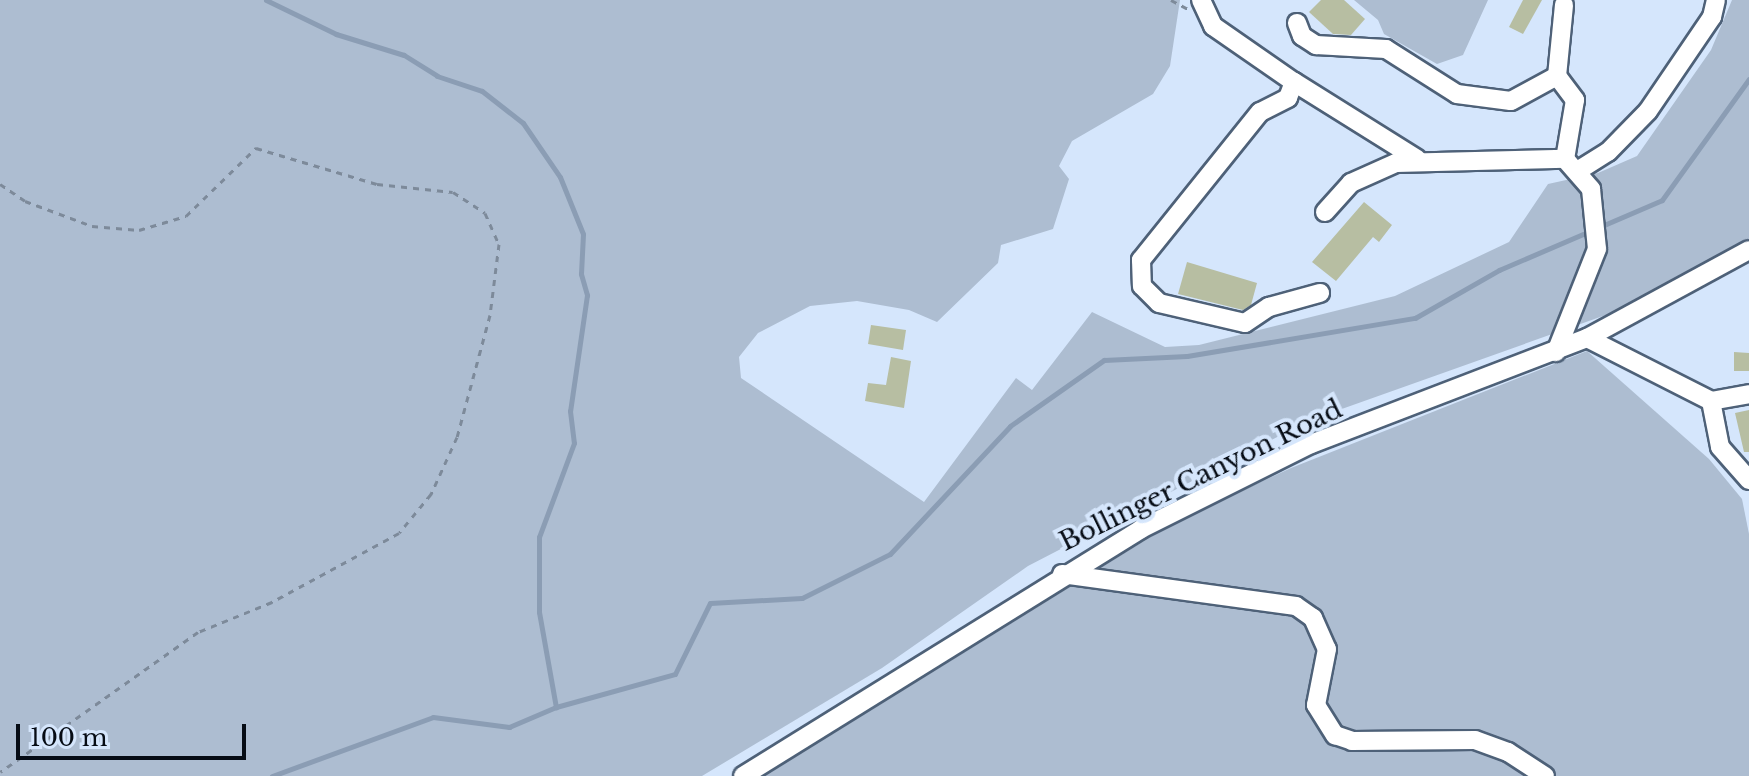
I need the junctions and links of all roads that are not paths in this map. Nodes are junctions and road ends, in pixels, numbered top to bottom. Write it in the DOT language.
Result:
graph roads {
  1 [pos="1201,0"];
  2 [pos="1716,0"];
  3 [pos="1564,5"];
  4 [pos="1297,23"];
  5 [pos="1557,76"];
  6 [pos="1294,82"];
  7 [pos="1417,159"];
  8 [pos="1572,165"];
  9 [pos="1325,212"];
  10 [pos="1749,250"];
  11 [pos="1320,293"];
  12 [pos="1587,338"];
  13 [pos="1556,352"];
  14 [pos="1749,394"];
  15 [pos="1711,401"];
  16 [pos="1749,480"];
  17 [pos="1062,574"];
  18 [pos="743,776"];
  19 [pos="1545,776"];
  1 -- 6 [label="street"];
  2 -- 8 [label="street"];
  3 -- 5 [label="street"];
  4 -- 5 [label="street"];
  5 -- 8 [label="street"];
  6 -- 7 [label="street"];
  6 -- 11 [label="street"];
  7 -- 8 [label="street"];
  7 -- 9 [label="street"];
  8 -- 13 [label="street"];
  10 -- 12 [label="street, Bollinger Canyon Road"];
  12 -- 13 [label="street, Bollinger Canyon Road"];
  12 -- 15 [label="street"];
  13 -- 17 [label="street, Bollinger Canyon Road"];
  14 -- 15 [label="street"];
  15 -- 16 [label="street"];
  17 -- 18 [label="street, Bollinger Canyon Road"];
  17 -- 19 [label="street"];
}
